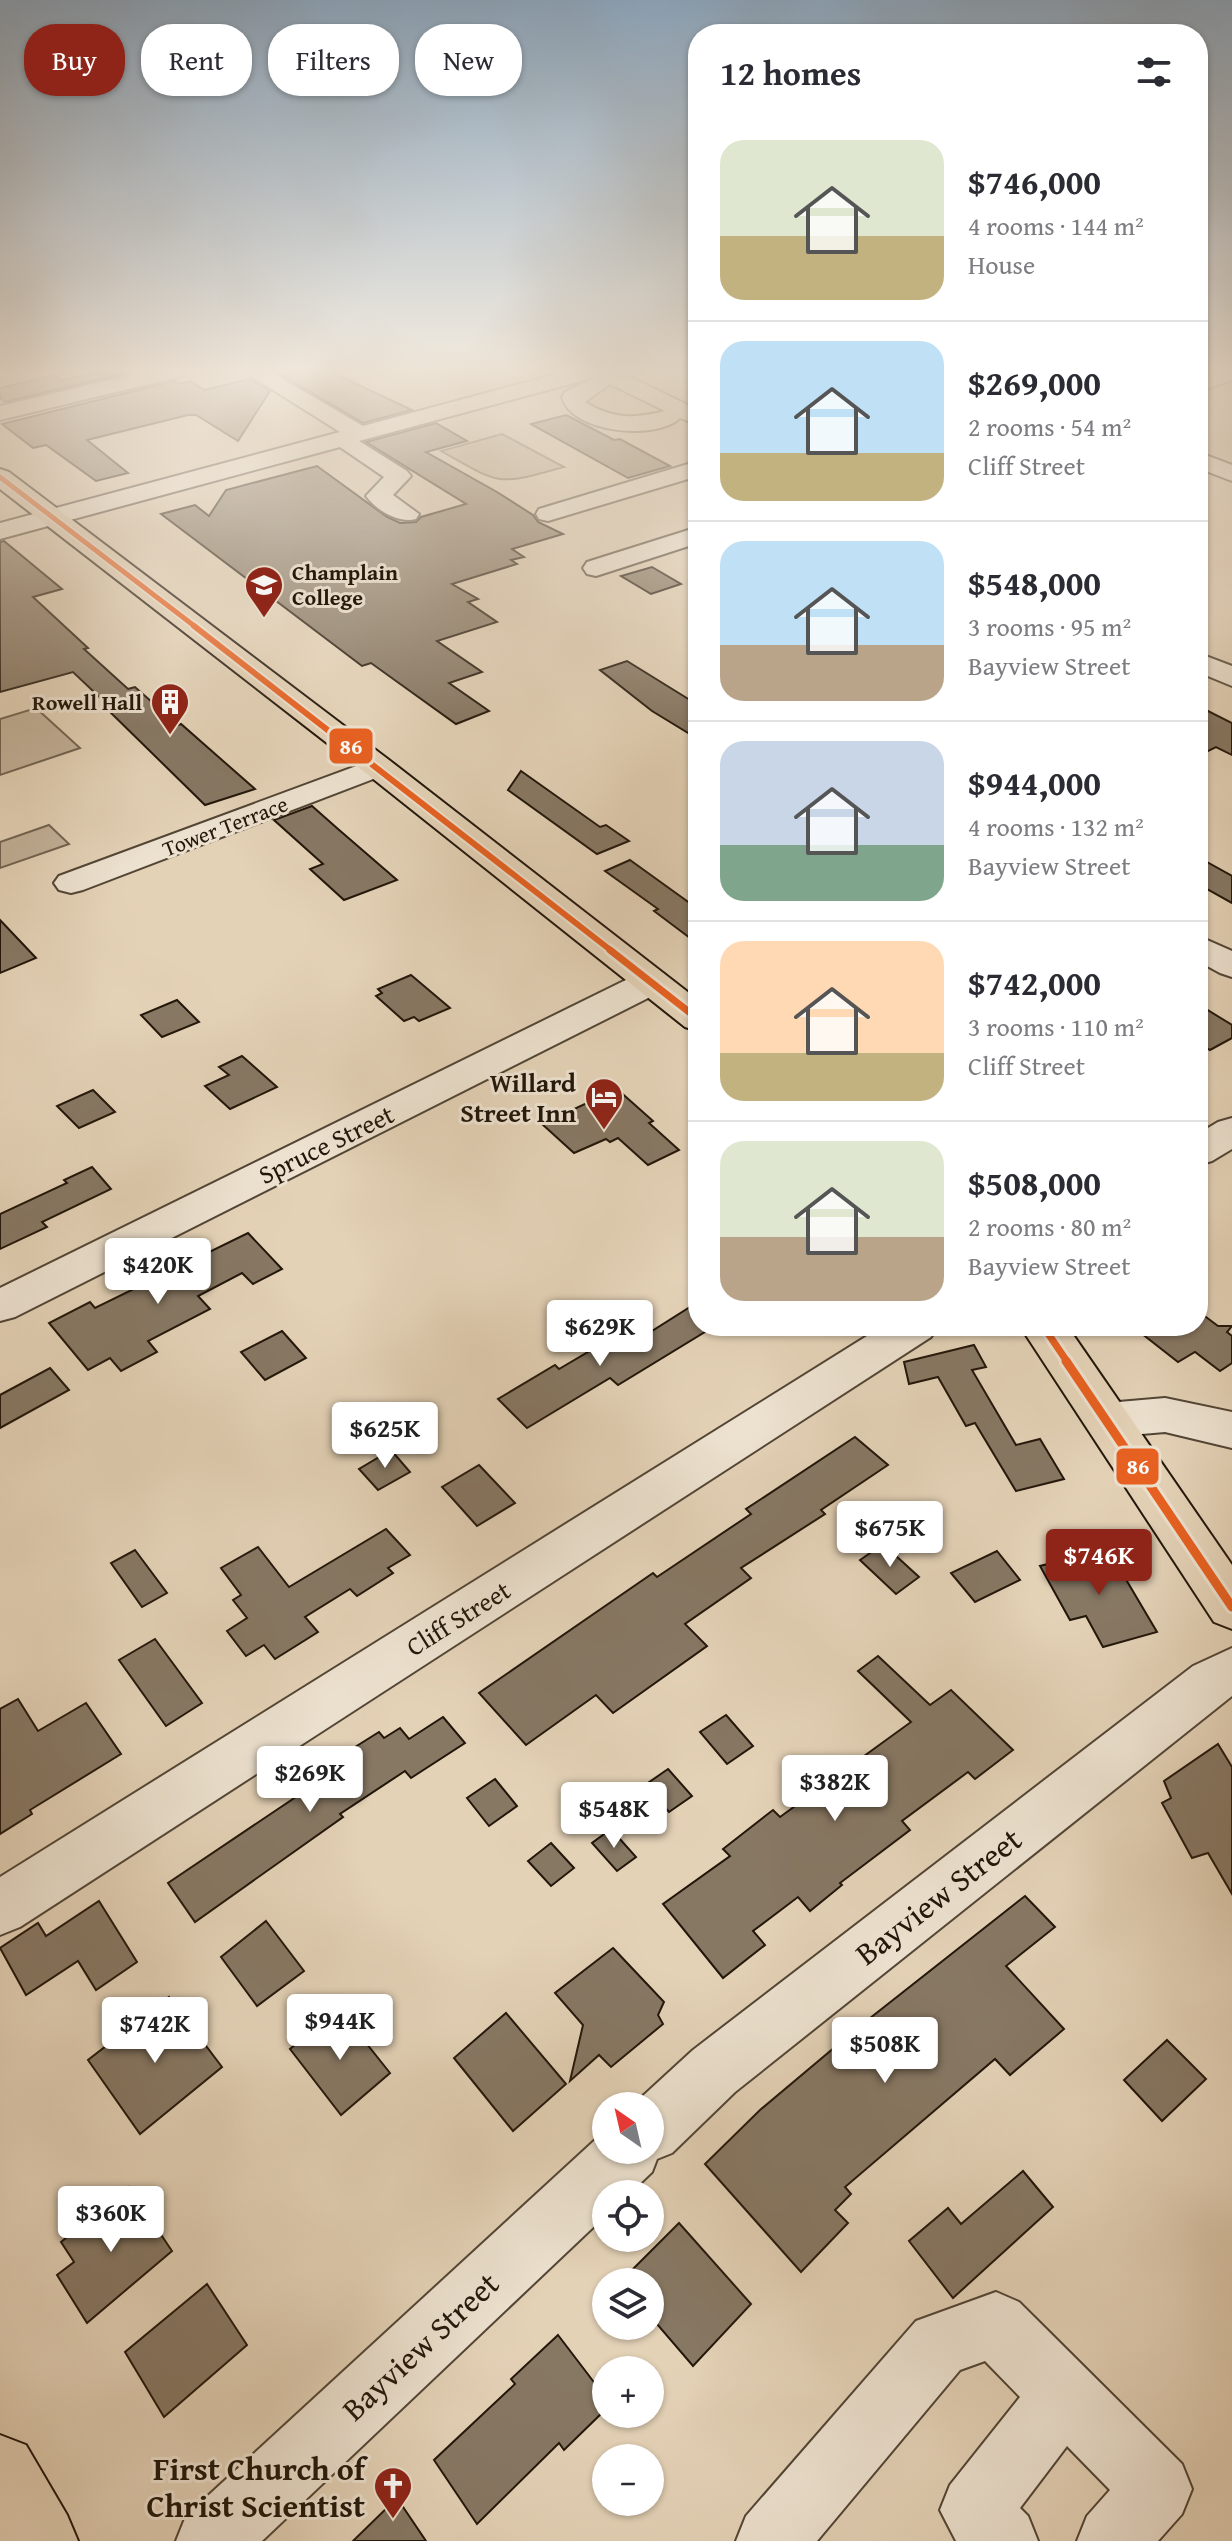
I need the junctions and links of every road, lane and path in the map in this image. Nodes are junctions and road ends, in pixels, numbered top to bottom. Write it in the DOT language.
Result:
graph roads {
  1 [pos="17,490"];
  2 [pos="161,490"];
  3 [pos="385,490"];
  4 [pos="628,490"];
  5 [pos="407,514"];
  6 [pos="548,514"];
  7 [pos="53,517"];
  8 [pos="0,531"];
  9 [pos="688,538"];
  10 [pos="596,568"];
  11 [pos="1208,666"];
  12 [pos="1232,677"];
  13 [pos="378,767"];
  14 [pos="71,883"];
  15 [pos="1208,952"];
  16 [pos="1232,966"];
  17 [pos="651,982"];
  18 [pos="688,1011"];
  19 [pos="1232,1131"];
  20 [pos="1208,1146"];
  21 [pos="0,1306"];
  22 [pos="900,1336"];
  23 [pos="1050,1336"];
  24 [pos="1107,1420"];
  25 [pos="1232,1430"];
  26 [pos="1232,1607"];
  27 [pos="1232,1670"];
  28 [pos="0,1908"];
  29 [pos="664,2118"];
  30 [pos="615,2164"];
  31 [pos="1065,2393"];
  32 [pos="0,2471"];
  33 [pos="41,2541"];
  34 [pos="211,2541"];
  35 [pos="771,2541"];
  36 [pos="1003,2541"];
  37 [pos="1112,2541"];
  1 -- 7 [label="main road"];
  2 -- 7 [label="street"];
  3 -- 5 [label="street"];
  4 -- 6 [label="street"];
  7 -- 8 [label="street"];
  7 -- 13 [label="main road"];
  9 -- 10 [label="street"];
  11 -- 12 [label="street"];
  13 -- 14 [label="street, Tower Terrace"];
  13 -- 17 [label="main road"];
  15 -- 16 [label="street"];
  17 -- 18 [label="main road"];
  17 -- 21 [label="street, Spruce Street"];
  19 -- 20 [label="street"];
  22 -- 28 [label="street, Cliff Street"];
  23 -- 24 [label="main road"];
  24 -- 25 [label="street"];
  24 -- 26 [label="main road"];
  27 -- 29 [label="street, Bayview Street"];
  30 -- 34 [label="street, Bayview Street"];
  31 -- 35 [label="street"];
  31 -- 36 [label="street"];
  31 -- 37 [label="street"];
  32 -- 33 [label="main road"];
}
